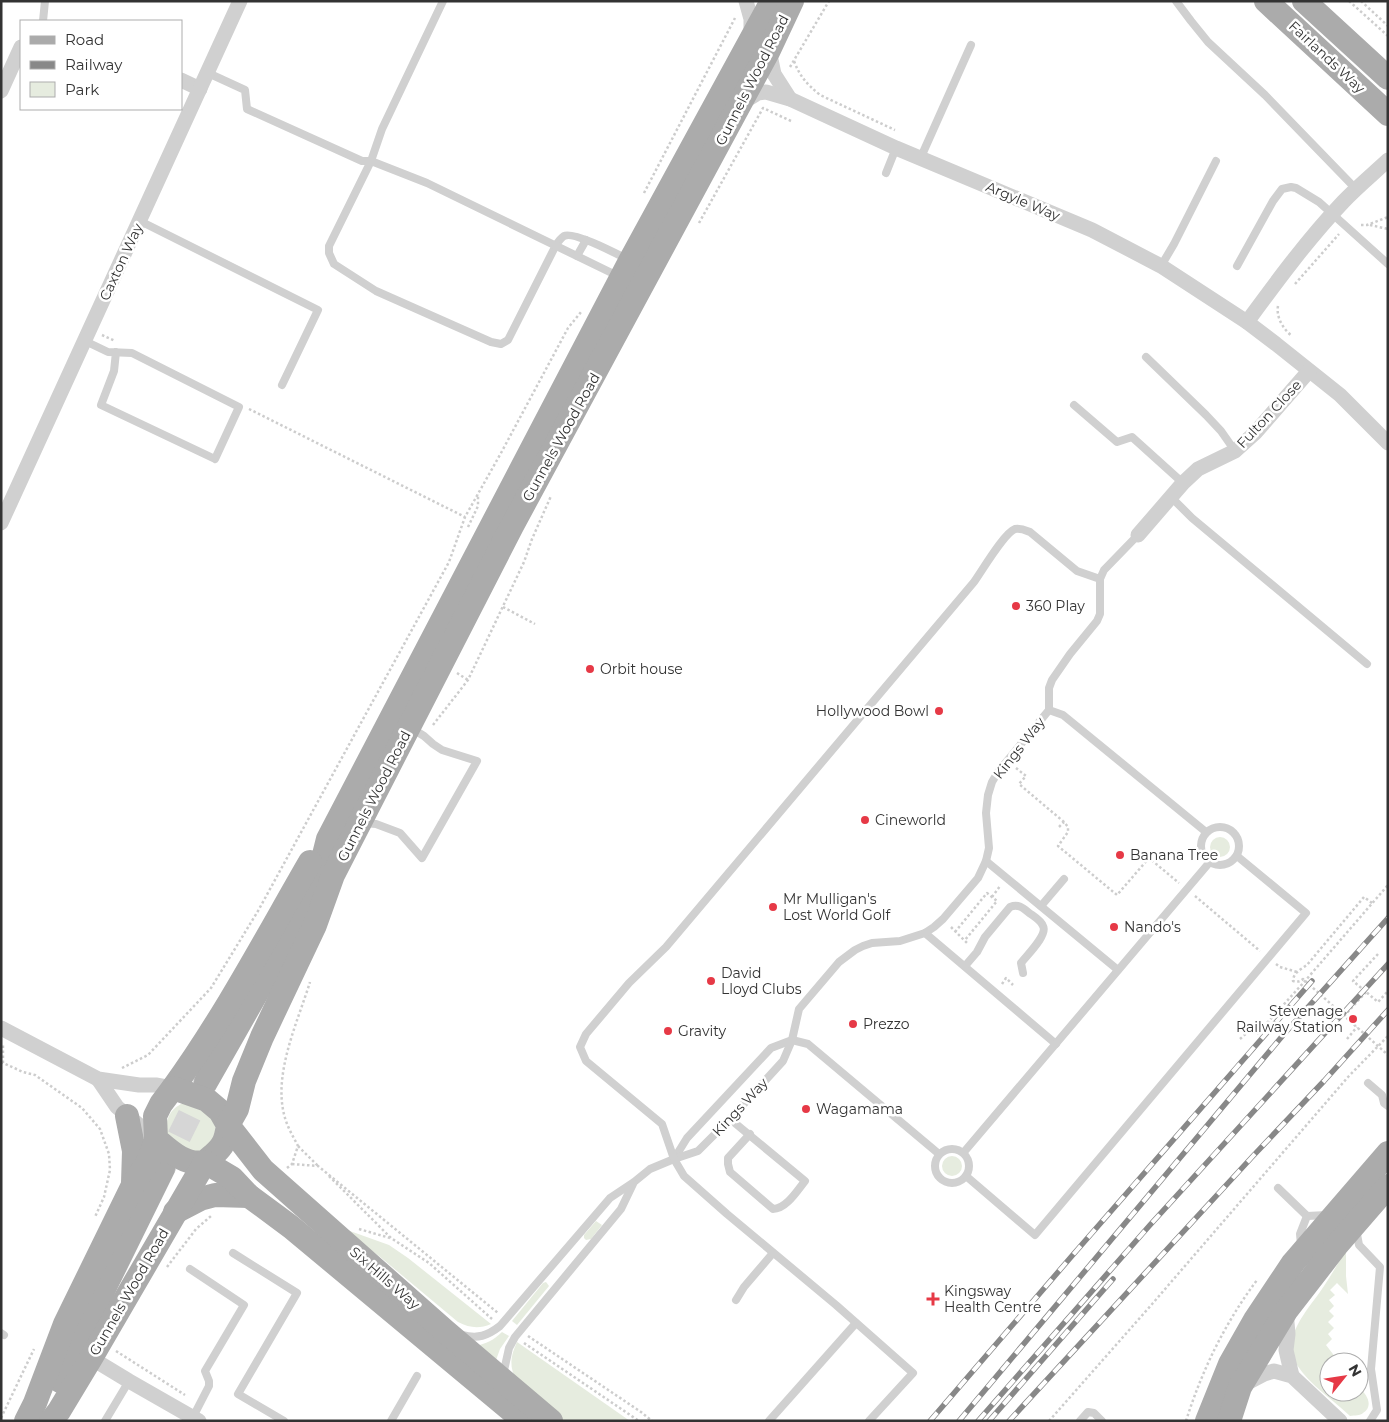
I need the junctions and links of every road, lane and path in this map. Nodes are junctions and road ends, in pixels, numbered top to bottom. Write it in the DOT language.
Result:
graph roads {
  1 [pos="45,1"];
  2 [pos="240,1"];
  3 [pos="443,1"];
  4 [pos="746,1"];
  5 [pos="772,1"];
  6 [pos="792,1"];
  7 [pos="829,1"];
  8 [pos="1176,1"];
  9 [pos="1266,1"];
  10 [pos="1304,1"];
  11 [pos="1349,1"];
  12 [pos="1361,1"];
  13 [pos="735,19"];
  14 [pos="43,20"];
  15 [pos="1388,26"];
  16 [pos="1388,36"];
  17 [pos="760,45"];
  18 [pos="970,45"];
  19 [pos="20,49"];
  20 [pos="794,61"];
  21 [pos="790,67"];
  22 [pos="208,73"];
  23 [pos="1388,78"];
  24 [pos="182,80"];
  25 [pos="200,89"];
  26 [pos="1,91"];
  27 [pos="790,99"];
  28 [pos="740,104"];
  29 [pos="1388,114"];
  30 [pos="791,121"];
  31 [pos="898,131"];
  32 [pos="896,148"];
  33 [pos="921,158"];
  34 [pos="1388,160"];
  35 [pos="1216,161"];
  36 [pos="371,162"];
  37 [pos="886,173"];
  38 [pos="1356,189"];
  39 [pos="640,201"];
  40 [pos="1332,214"];
  41 [pos="1388,217"];
  42 [pos="140,221"];
  43 [pos="698,225"];
  44 [pos="1367,225"];
  45 [pos="1346,226"];
  46 [pos="1388,229"];
  47 [pos="586,240"];
  48 [pos="556,245"];
  49 [pos="577,256"];
  50 [pos="1388,264"];
  51 [pos="1161,266"];
  52 [pos="1237,266"];
  53 [pos="626,269"];
  54 [pos="1290,290"];
  55 [pos="1278,304"];
  56 [pos="582,310"];
  57 [pos="1247,322"];
  58 [pos="88,335"];
  59 [pos="1298,341"];
  60 [pos="117,342"];
  61 [pos="116,352"];
  62 [pos="1146,357"];
  63 [pos="1309,371"];
  64 [pos="282,384"];
  65 [pos="1074,404"];
  66 [pos="242,405"];
  67 [pos="1388,443"];
  68 [pos="1235,451"];
  69 [pos="1184,483"];
  70 [pos="478,494"];
  71 [pos="552,495"];
  72 [pos="1171,496"];
  73 [pos="465,517"];
  74 [pos="1,523"];
  75 [pos="468,527"];
  76 [pos="1138,535"];
  77 [pos="1100,579"];
  78 [pos="503,607"];
  79 [pos="534,624"];
  80 [pos="1367,664"];
  81 [pos="456,672"];
  82 [pos="468,680"];
  83 [pos="1049,710"];
  84 [pos="417,731"];
  85 [pos="1026,776"];
  86 [pos="1039,801"];
  87 [pos="1036,804"];
  88 [pos="1064,822"];
  89 [pos="360,823"];
  90 [pos="1059,827"];
  91 [pos="1206,832"];
  92 [pos="328,839"];
  93 [pos="1237,856"];
  94 [pos="986,860"];
  95 [pos="1209,863"];
  96 [pos="334,874"];
  97 [pos="1064,879"];
  98 [pos="1388,885"];
  99 [pos="1187,889"];
  100 [pos="1372,903"];
  101 [pos="1041,906"];
  102 [pos="304,910"];
  103 [pos="955,932"];
  104 [pos="925,933"];
  105 [pos="964,941"];
  106 [pos="1378,954"];
  107 [pos="1269,958"];
  108 [pos="965,966"];
  109 [pos="1118,970"];
  110 [pos="1296,973"];
  111 [pos="313,974"];
  112 [pos="1023,974"];
  113 [pos="1305,981"];
  114 [pos="1388,991"];
  115 [pos="1366,992"];
  116 [pos="1334,1006"];
  117 [pos="1324,1016"];
  118 [pos="1344,1016"];
  119 [pos="1264,1027"];
  120 [pos="1,1028"];
  121 [pos="1357,1028"];
  122 [pos="1257,1034"];
  123 [pos="1388,1036"];
  124 [pos="1240,1039"];
  125 [pos="1347,1039"];
  126 [pos="792,1040"];
  127 [pos="1056,1044"];
  128 [pos="1388,1055"];
  129 [pos="1,1062"];
  130 [pos="98,1079"];
  131 [pos="206,1082"];
  132 [pos="1368,1082"];
  133 [pos="173,1088"];
  134 [pos="1388,1106"];
  135 [pos="127,1116"];
  136 [pos="730,1119"];
  137 [pos="228,1125"];
  138 [pos="750,1134"];
  139 [pos="156,1139"];
  140 [pos="298,1146"];
  141 [pos="964,1152"];
  142 [pos="1388,1153"];
  143 [pos="939,1154"];
  144 [pos="674,1158"];
  145 [pos="205,1162"];
  146 [pos="318,1166"];
  147 [pos="163,1169"];
  148 [pos="966,1176"];
  149 [pos="634,1182"];
  150 [pos="133,1185"];
  151 [pos="1388,1186"];
  152 [pos="1278,1188"];
  153 [pos="249,1196"];
  154 [pos="175,1212"];
  155 [pos="1307,1216"];
  156 [pos="1345,1218"];
  157 [pos="92,1223"];
  158 [pos="233,1253"];
  159 [pos="773,1253"];
  160 [pos="1301,1253"];
  161 [pos="190,1269"];
  162 [pos="736,1300"];
  163 [pos="1286,1311"];
  164 [pos="506,1320"];
  165 [pos="856,1323"];
  166 [pos="500,1326"];
  167 [pos="445,1330"];
  168 [pos="518,1334"];
  169 [pos="35,1346"];
  170 [pos="99,1352"];
  171 [pos="417,1376"];
  172 [pos="1292,1376"];
  173 [pos="502,1380"];
  174 [pos="129,1381"];
  175 [pos="1240,1387"];
  176 [pos="197,1414"];
  177 [pos="40,1416"];
  178 [pos="1,1418"];
  179 [pos="1338,1420"];
  180 [pos="105,1421"];
  181 [pos="284,1421"];
  182 [pos="391,1421"];
  183 [pos="524,1421"];
  184 [pos="552,1421"];
  185 [pos="639,1421"];
  186 [pos="652,1421"];
  187 [pos="769,1421"];
  188 [pos="869,1421"];
  189 [pos="1048,1421"];
  190 [pos="1080,1421"];
  191 [pos="1102,1421"];
  192 [pos="1207,1421"];
  193 [pos="1229,1421"];
  194 [pos="1370,1421"];
  1 -- 14 [label="lane"];
  2 -- 22 [label="street, Caxton Way"];
  3 -- 36 [label="lane"];
  4 -- 17 [label="street"];
  5 -- 17 [label="main road, Gunnels Wood Road"];
  6 -- 17 [label="main road, Gunnels Wood Road"];
  7 -- 20 [label="path"];
  8 -- 38 [label="lane"];
  9 -- 29 [label="main road, Fairlands Way"];
  10 -- 23 [label="main road, Fairlands Way"];
  11 -- 16 [label="path"];
  12 -- 15 [label="path"];
  13 -- 39 [label="path"];
  17 -- 27 [label="street"];
  17 -- 28 [label="main road, Gunnels Wood Road"];
  17 -- 53 [label="main road, Gunnels Wood Road"];
  18 -- 33 [label="lane"];
  19 -- 26 [label="street"];
  20 -- 21 [label="path"];
  20 -- 31 [label="path"];
  22 -- 25 [label="street, Caxton Way"];
  22 -- 36 [label="lane"];
  24 -- 25 [label="street"];
  25 -- 42 [label="street, Caxton Way"];
  27 -- 28 [label="street, Argyle Way"];
  27 -- 32 [label="street, Argyle Way"];
  28 -- 84 [label="main road, Gunnels Wood Road"];
  30 -- 43 [label="path"];
  32 -- 33 [label="street, Argyle Way"];
  32 -- 37 [label="lane"];
  33 -- 51 [label="street, Argyle Way"];
  34 -- 38 [label="street"];
  35 -- 51 [label="lane"];
  36 -- 48 [label="lane"];
  36 -- 48 [label="lane"];
  38 -- 40 [label="street"];
  40 -- 45 [label="lane"];
  40 -- 52 [label="lane"];
  40 -- 57 [label="street"];
  41 -- 44 [label="path"];
  42 -- 58 [label="street, Caxton Way"];
  42 -- 64 [label="lane"];
  44 -- 45 [label="path"];
  44 -- 46 [label="path"];
  45 -- 50 [label="lane"];
  45 -- 54 [label="path"];
  47 -- 48 [label="lane"];
  47 -- 49 [label="lane"];
  47 -- 53 [label="lane"];
  48 -- 49 [label="lane"];
  49 -- 53 [label="lane"];
  51 -- 57 [label="street, Argyle Way"];
  53 -- 92 [label="main road, Gunnels Wood Road"];
  55 -- 59 [label="path"];
  56 -- 70 [label="path"];
  57 -- 63 [label="street, Argyle Way"];
  58 -- 60 [label="path"];
  58 -- 61 [label="lane"];
  58 -- 74 [label="street, Caxton Way"];
  61 -- 61 [label="lane"];
  62 -- 68 [label="lane"];
  63 -- 67 [label="street, Argyle Way"];
  63 -- 68 [label="street, Fulton Close"];
  65 -- 69 [label="lane"];
  66 -- 73 [label="path"];
  68 -- 69 [label="street, Fulton Close"];
  69 -- 72 [label="street, Fulton Close"];
  70 -- 73 [label="path"];
  70 -- 75 [label="path"];
  71 -- 78 [label="path"];
  72 -- 76 [label="street, Fulton Close"];
  72 -- 80 [label="lane"];
  73 -- 130 [label="path"];
  76 -- 77 [label="lane"];
  77 -- 83 [label="lane, Kings Way"];
  77 -- 144 [label="lane"];
  78 -- 79 [label="path"];
  78 -- 82 [label="path"];
  81 -- 82 [label="path"];
  82 -- 84 [label="path"];
  83 -- 91 [label="lane"];
  83 -- 94 [label="lane, Kings Way"];
  84 -- 89 [label="main road, Gunnels Wood Road"];
  84 -- 89 [label="lane"];
  85 -- 86 [label="path"];
  86 -- 87 [label="path"];
  86 -- 88 [label="path"];
  88 -- 90 [label="path"];
  88 -- 99 [label="path"];
  89 -- 96 [label="main road, Gunnels Wood Road"];
  91 -- 93 [label="lane"];
  91 -- 95 [label="lane"];
  92 -- 102 [label="main road, Gunnels Wood Road"];
  92 -- 133 [label="main road, Gunnels Wood Road"];
  93 -- 95 [label="lane"];
  93 -- 107 [label="lane"];
  94 -- 101 [label="lane"];
  94 -- 104 [label="lane, Kings Way"];
  95 -- 99 [label="lane"];
  96 -- 102 [label="main road, Gunnels Wood Road"];
  96 -- 137 [label="main road, Gunnels Wood Road"];
  97 -- 101 [label="lane"];
  98 -- 100 [label="path"];
  99 -- 107 [label="path"];
  99 -- 109 [label="lane"];
  100 -- 110 [label="path"];
  100 -- 113 [label="path"];
  101 -- 109 [label="lane"];
  102 -- 131 [label="main road, Gunnels Wood Road"];
  103 -- 105 [label="path"];
  104 -- 108 [label="lane"];
  104 -- 126 [label="lane, Kings Way"];
  106 -- 115 [label="path"];
  107 -- 110 [label="path"];
  107 -- 148 [label="lane"];
  108 -- 112 [label="lane"];
  108 -- 127 [label="lane"];
  109 -- 127 [label="lane"];
  110 -- 113 [label="path"];
  111 -- 140 [label="path"];
  113 -- 116 [label="path"];
  113 -- 119 [label="path"];
  114 -- 115 [label="path"];
  115 -- 118 [label="path"];
  116 -- 117 [label="path"];
  116 -- 118 [label="path"];
  118 -- 121 [label="path"];
  119 -- 122 [label="path"];
  119 -- 124 [label="path"];
  120 -- 130 [label="street"];
  121 -- 125 [label="path"];
  121 -- 128 [label="path"];
  123 -- 189 [label="path"];
  126 -- 136 [label="lane, Kings Way"];
  126 -- 143 [label="lane"];
  126 -- 144 [label="lane, Kings Way"];
  127 -- 141 [label="lane"];
  129 -- 157 [label="path"];
  130 -- 133 [label="street"];
  130 -- 135 [label="street"];
  132 -- 134 [label="lane"];
  133 -- 137 [label="main road"];
  133 -- 139 [label="main road, Gunnels Wood Road"];
  135 -- 139 [label="street"];
  135 -- 150 [label="main road"];
  136 -- 138 [label="lane"];
  136 -- 144 [label="lane, Kings Way"];
  137 -- 145 [label="main road, Gunnels Wood Road"];
  137 -- 167 [label="main road, Six Hills Way"];
  138 -- 138 [label="lane"];
  139 -- 145 [label="main road"];
  139 -- 150 [label="main road, Gunnels Wood Road"];
  140 -- 146 [label="path"];
  140 -- 146 [label="path"];
  141 -- 143 [label="lane"];
  141 -- 148 [label="lane"];
  142 -- 156 [label="main road"];
  143 -- 148 [label="lane"];
  144 -- 149 [label="lane, Kings Way"];
  144 -- 159 [label="lane"];
  145 -- 153 [label="main road, Six Hills Way"];
  145 -- 154 [label="main road, Gunnels Wood Road"];
  146 -- 164 [label="path"];
  146 -- 166 [label="path"];
  147 -- 177 [label="main road, Gunnels Wood Road"];
  149 -- 164 [label="lane, Kings Way"];
  149 -- 168 [label="lane"];
  150 -- 177 [label="main road, Gunnels Wood Road"];
  151 -- 156 [label="main road"];
  152 -- 155 [label="lane"];
  153 -- 154 [label="main road"];
  153 -- 183 [label="main road, Six Hills Way"];
  154 -- 170 [label="main road, Gunnels Wood Road"];
  155 -- 156 [label="lane"];
  155 -- 160 [label="lane"];
  156 -- 160 [label="main road"];
  156 -- 163 [label="main road"];
  156 -- 194 [label="lane"];
  158 -- 181 [label="lane"];
  159 -- 162 [label="lane"];
  159 -- 165 [label="lane"];
  160 -- 192 [label="main road"];
  161 -- 176 [label="lane"];
  163 -- 172 [label="street"];
  163 -- 175 [label="main road"];
  164 -- 166 [label="lane, Kings Way"];
  165 -- 187 [label="lane"];
  165 -- 188 [label="lane"];
  166 -- 167 [label="lane"];
  167 -- 173 [label="main road, Six Hills Way"];
  168 -- 173 [label="lane"];
  168 -- 185 [label="path"];
  168 -- 186 [label="path"];
  169 -- 178 [label="path"];
  170 -- 174 [label="street"];
  170 -- 176 [label="path"];
  170 -- 177 [label="main road, Gunnels Wood Road"];
  171 -- 182 [label="lane"];
  172 -- 175 [label="street"];
  172 -- 179 [label="street"];
  173 -- 184 [label="main road, Six Hills Way"];
  174 -- 176 [label="street"];
  174 -- 180 [label="lane"];
  175 -- 193 [label="main road"];
  190 -- 191 [label="lane"];
}
